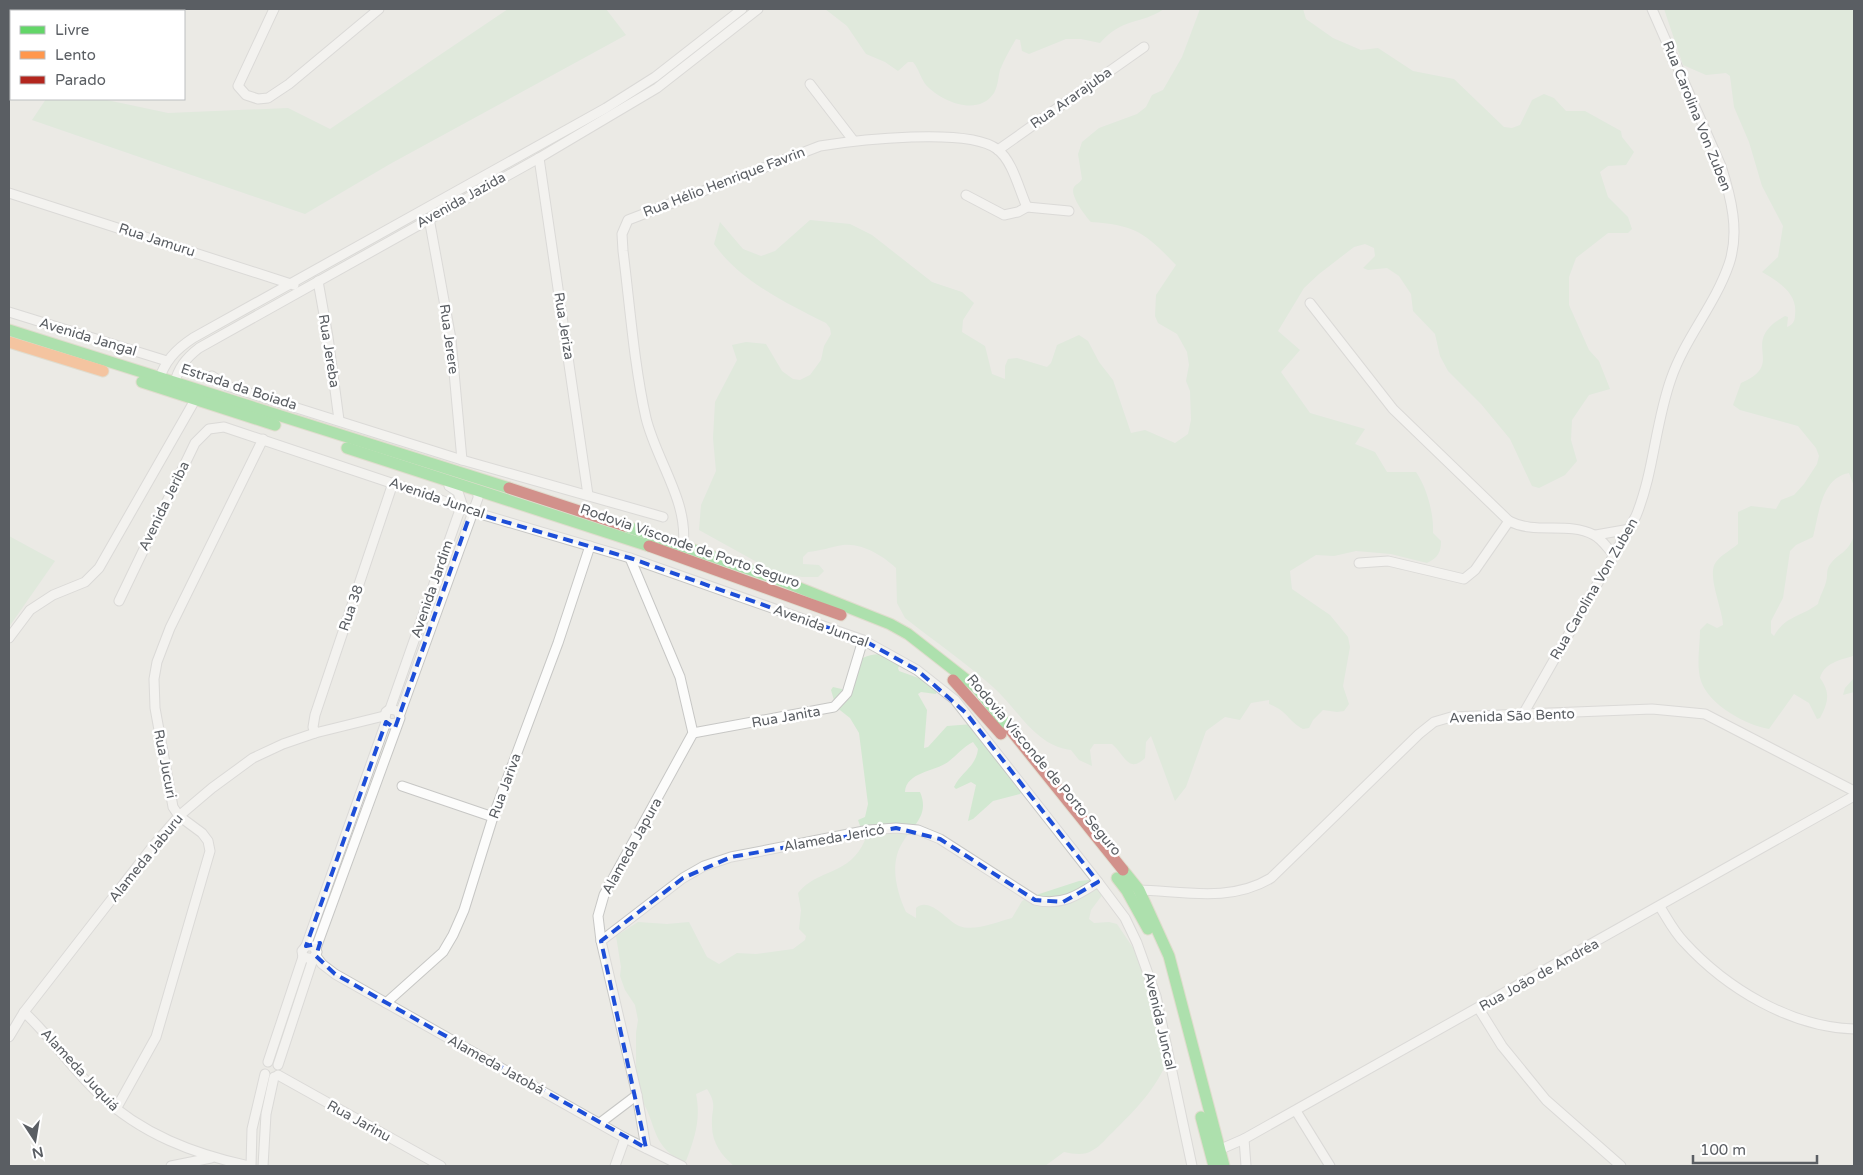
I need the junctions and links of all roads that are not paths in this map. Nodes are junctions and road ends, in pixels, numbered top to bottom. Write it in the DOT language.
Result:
graph roads {
  1 [pos="274,9"];
  2 [pos="379,9"];
  3 [pos="742,9"];
  4 [pos="758,9"];
  5 [pos="1652,9"];
  6 [pos="1144,47"];
  7 [pos="810,84"];
  8 [pos="853,140"];
  9 [pos="533,147"];
  10 [pos="998,150"];
  11 [pos="538,158"];
  12 [pos="9,193"];
  13 [pos="966,196"];
  14 [pos="1026,207"];
  15 [pos="424,208"];
  16 [pos="1070,211"];
  17 [pos="429,218"];
  18 [pos="318,281"];
  19 [pos="291,284"];
  20 [pos="304,289"];
  21 [pos="1310,303"];
  22 [pos="9,312"];
  23 [pos="9,330"];
  24 [pos="9,342"];
  25 [pos="167,361"];
  26 [pos="212,376"];
  27 [pos="158,382"];
  28 [pos="173,387"];
  29 [pos="195,400"];
  30 [pos="338,420"];
  31 [pos="224,427"];
  32 [pos="263,439"];
  33 [pos="462,460"];
  34 [pos="460,472"];
  35 [pos="438,478"];
  36 [pos="393,483"];
  37 [pos="478,491"];
  38 [pos="588,495"];
  39 [pos="460,508"];
  40 [pos="471,512"];
  41 [pos="663,517"];
  42 [pos="1510,521"];
  43 [pos="1630,529"];
  44 [pos="1596,536"];
  45 [pos="590,546"];
  46 [pos="683,546"];
  47 [pos="1614,555"];
  48 [pos="630,558"];
  49 [pos="1359,563"];
  50 [pos="119,601"];
  51 [pos="9,638"];
  52 [pos="863,640"];
  53 [pos="400,714"];
  54 [pos="387,716"];
  55 [pos="1522,716"];
  56 [pos="396,724"];
  57 [pos="693,732"];
  58 [pos="314,733"];
  59 [pos="402,786"];
  60 [pos="1854,791"];
  61 [pos="1854,796"];
  62 [pos="179,816"];
  63 [pos="493,817"];
  64 [pos="1098,882"];
  65 [pos="1133,890"];
  66 [pos="1660,907"];
  67 [pos="601,941"];
  68 [pos="312,955"];
  69 [pos="386,1003"];
  70 [pos="1478,1009"];
  71 [pos="24,1012"];
  72 [pos="1854,1029"];
  73 [pos="9,1037"];
  74 [pos="268,1062"];
  75 [pos="278,1065"];
  76 [pos="272,1076"];
  77 [pos="637,1094"];
  78 [pos="116,1110"];
  79 [pos="1296,1111"];
  80 [pos="600,1123"];
  81 [pos="625,1138"];
  82 [pos="1244,1139"];
  83 [pos="646,1148"];
  84 [pos="1221,1150"];
  85 [pos="211,1158"];
  86 [pos="171,1166"];
  87 [pos="250,1166"];
  88 [pos="263,1166"];
  89 [pos="441,1166"];
  90 [pos="615,1166"];
  91 [pos="682,1166"];
  92 [pos="1192,1166"];
  93 [pos="1214,1166"];
  94 [pos="1224,1166"];
  95 [pos="1246,1166"];
  96 [pos="1330,1166"];
  97 [pos="1621,1166"];
  1 -- 2 [label="street"];
  3 -- 9 [label="street, Avenida Jazida"];
  4 -- 11 [label="street, Avenida Jazida"];
  5 -- 43 [label="street, Rua Carolina Von Zuben"];
  6 -- 10 [label="street, Rua Ararajuba"];
  7 -- 8 [label="street"];
  8 -- 10 [label="street, Rua Hélio Henrique Favrin"];
  8 -- 46 [label="street, Rua Hélio Henrique Favrin"];
  9 -- 11 [label="street, Rua Jeriza"];
  9 -- 15 [label="street, Avenida Jazida"];
  10 -- 14 [label="street"];
  11 -- 17 [label="street, Avenida Jazida"];
  11 -- 38 [label="street, Rua Jeriza"];
  12 -- 19 [label="street, Rua Jamuru"];
  13 -- 14 [label="street"];
  14 -- 16 [label="street"];
  15 -- 17 [label="street, Rua Jerere"];
  15 -- 19 [label="street, Avenida Jazida"];
  17 -- 18 [label="street, Avenida Jazida"];
  17 -- 33 [label="street, Rua Jerere"];
  18 -- 20 [label="street, Avenida Jazida"];
  18 -- 30 [label="street, Rua Jereba"];
  19 -- 20 [label="street, Rua Jamuru"];
  19 -- 25 [label="street, Avenida Jazida"];
  20 -- 28 [label="street, Avenida Jazida"];
  21 -- 42 [label="street"];
  22 -- 25 [label="street, Avenida Jangal"];
  23 -- 27 [label="main road, Estrada da Boiada"];
  24 -- 27 [label="main road, Estrada da Boiada"];
  25 -- 27 [label="street, Avenida Jazida"];
  26 -- 30 [label="street"];
  27 -- 28 [label="main road, Estrada da Boiada"];
  28 -- 29 [label="main road, Estrada da Boiada"];
  28 -- 34 [label="main road, Estrada da Boiada"];
  29 -- 35 [label="main road, Estrada da Boiada"];
  29 -- 51 [label="street"];
  30 -- 33 [label="street"];
  31 -- 32 [label="street, Avenida Juncal"];
  31 -- 50 [label="street, Avenida Jeriba"];
  32 -- 36 [label="street, Avenida Juncal"];
  32 -- 62 [label="street, Rua Jucuri"];
  33 -- 38 [label="street"];
  34 -- 37 [label="main road"];
  34 -- 46 [label="main road, Rodovia Visconde de Porto Seguro"];
  35 -- 37 [label="main road, Rodovia Visconde de Porto Seguro"];
  35 -- 39 [label="street"];
  36 -- 39 [label="street, Avenida Juncal"];
  36 -- 58 [label="street, Rua 38"];
  37 -- 40 [label="street, Avenida Jardim"];
  37 -- 65 [label="main road, Rodovia Visconde de Porto Seguro"];
  38 -- 41 [label="street"];
  39 -- 40 [label="street, Avenida Juncal"];
  39 -- 54 [label="street, Avenida Jardim"];
  40 -- 45 [label="street, Avenida Juncal"];
  40 -- 53 [label="street, Avenida Jardim"];
  42 -- 44 [label="street"];
  42 -- 49 [label="street"];
  43 -- 44 [label="street"];
  43 -- 47 [label="street, Rua Carolina Von Zuben"];
  44 -- 47 [label="street"];
  45 -- 48 [label="street, Avenida Juncal"];
  45 -- 63 [label="street, Rua Jariva"];
  46 -- 65 [label="main road, Rodovia Visconde de Porto Seguro"];
  47 -- 55 [label="street, Rua Carolina Von Zuben"];
  48 -- 52 [label="street, Avenida Juncal"];
  48 -- 57 [label="street"];
  52 -- 57 [label="street, Rua Janita"];
  52 -- 64 [label="street, Avenida Juncal"];
  53 -- 54 [label="street"];
  53 -- 56 [label="street, Avenida Jardim"];
  54 -- 56 [label="street"];
  54 -- 58 [label="street, Alameda Jaburu"];
  54 -- 68 [label="street, Avenida Jardim"];
  55 -- 60 [label="street, Avenida São Bento"];
  55 -- 65 [label="street, Avenida São Bento"];
  56 -- 68 [label="street"];
  57 -- 67 [label="street, Alameda Japura"];
  58 -- 62 [label="street, Alameda Jaburu"];
  59 -- 63 [label="street"];
  61 -- 66 [label="street, Rua João de Andréa"];
  62 -- 71 [label="street, Alameda Jaburu"];
  62 -- 78 [label="street, Rua Jucuri"];
  63 -- 69 [label="street, Rua Jariva"];
  64 -- 67 [label="street, Alameda Jericó"];
  64 -- 92 [label="street, Avenida Juncal"];
  65 -- 84 [label="main road, Rodovia Visconde de Porto Seguro"];
  65 -- 93 [label="main road, Rodovia Visconde de Porto Seguro"];
  66 -- 70 [label="street, Rua João de Andréa"];
  66 -- 72 [label="street"];
  67 -- 77 [label="street, Alameda Japura"];
  68 -- 69 [label="street, Alameda Jatobá"];
  68 -- 74 [label="street"];
  68 -- 75 [label="street"];
  69 -- 80 [label="street, Alameda Jatobá"];
  70 -- 79 [label="street, Rua João de Andréa"];
  70 -- 97 [label="street"];
  71 -- 73 [label="street, Alameda Jaburu"];
  71 -- 78 [label="street, Alameda Juquiá"];
  74 -- 75 [label="street"];
  74 -- 76 [label="street"];
  75 -- 76 [label="street"];
  76 -- 87 [label="street"];
  76 -- 88 [label="street"];
  76 -- 89 [label="street, Rua Jarinu"];
  77 -- 80 [label="street"];
  77 -- 83 [label="street, Alameda Japura"];
  78 -- 85 [label="street, Alameda Juquiá"];
  79 -- 82 [label="street, Rua João de Andréa"];
  79 -- 96 [label="street"];
  80 -- 81 [label="street, Alameda Jatobá"];
  81 -- 83 [label="street, Alameda Jatobá"];
  81 -- 90 [label="street"];
  82 -- 84 [label="street, Rua João de Andréa"];
  82 -- 95 [label="street"];
  83 -- 91 [label="street, Alameda Jatobá"];
  84 -- 94 [label="main road, Rodovia Visconde de Porto Seguro"];
  85 -- 86 [label="street"];
  85 -- 87 [label="street, Alameda Juquiá"];
}
